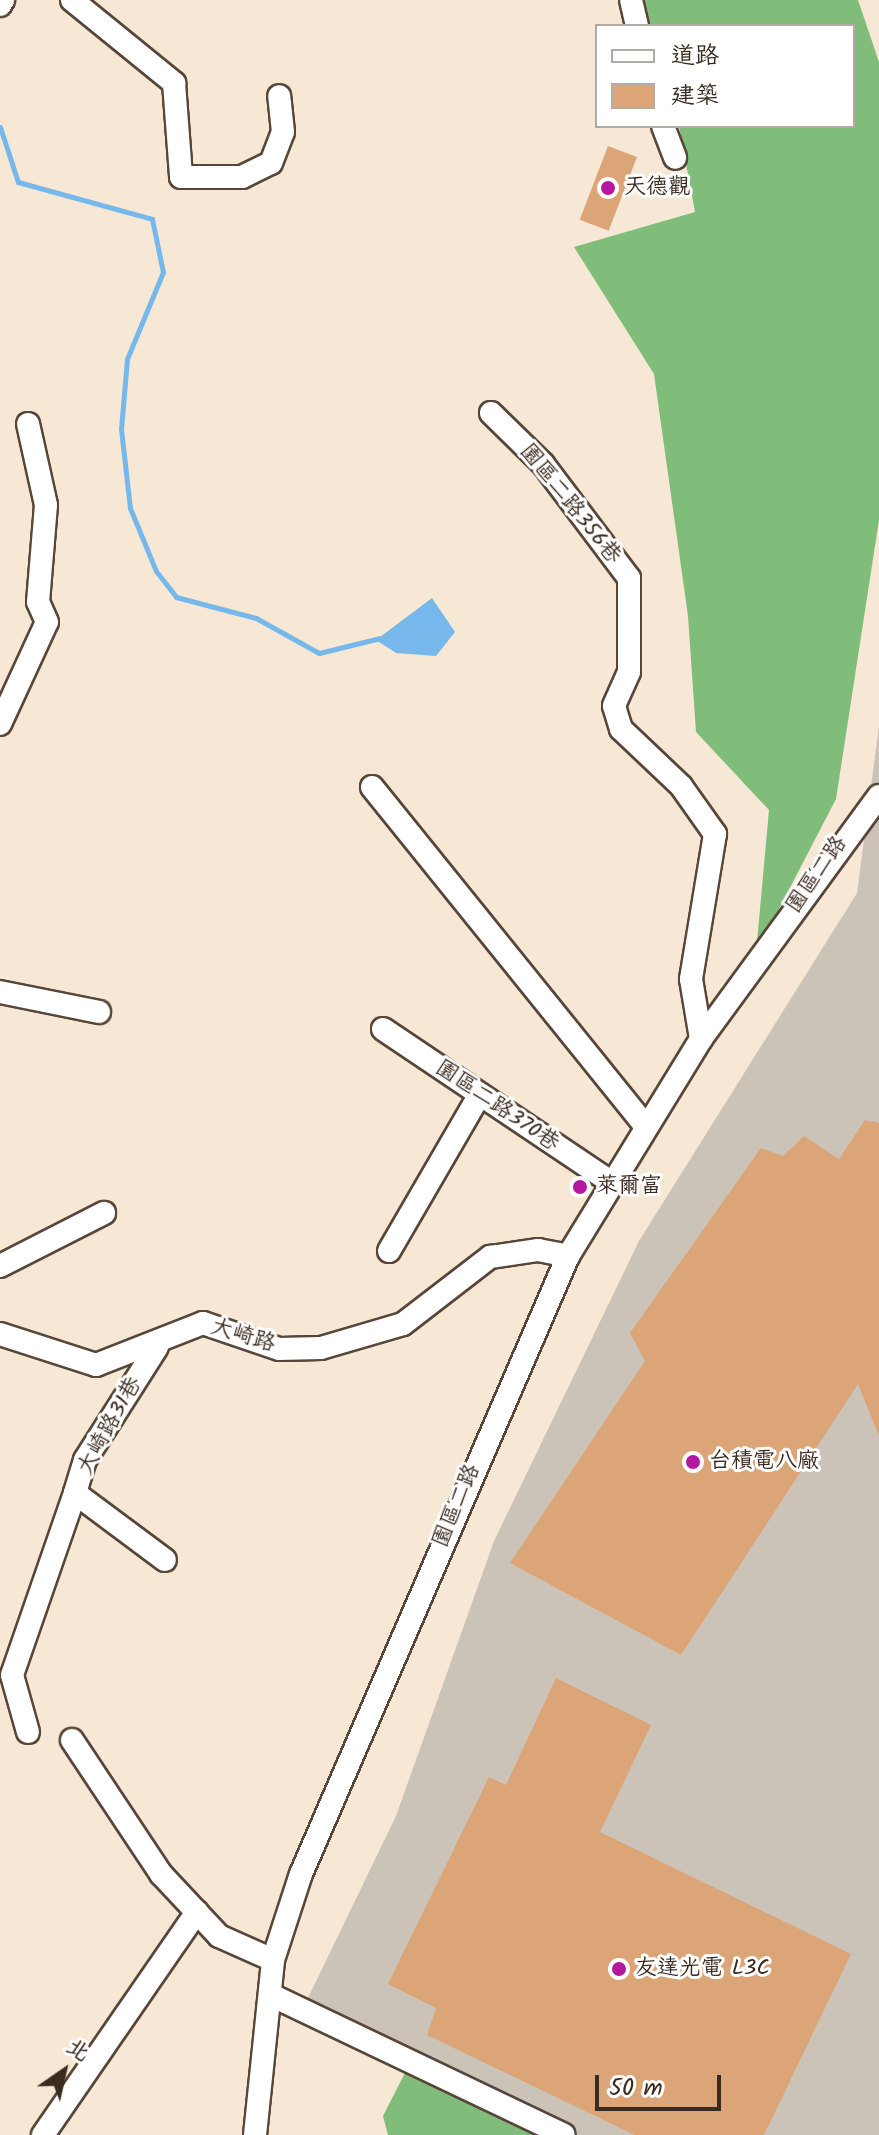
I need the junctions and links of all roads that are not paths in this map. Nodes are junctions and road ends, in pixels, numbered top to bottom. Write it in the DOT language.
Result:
graph roads {
  1 [pos="72,0"];
  2 [pos="631,0"];
  3 [pos="637,24"];
  4 [pos="279,96"];
  5 [pos="664,128"];
  6 [pos="675,158"];
  7 [pos="491,413"];
  8 [pos="28,424"];
  9 [pos="0,724"];
  10 [pos="879,783"];
  11 [pos="372,787"];
  12 [pos="879,796"];
  13 [pos="782,927"];
  14 [pos="0,992"];
  15 [pos="99,1012"];
  16 [pos="383,1029"];
  17 [pos="701,1039"];
  18 [pos="480,1094"];
  19 [pos="644,1124"];
  20 [pos="611,1182"];
  21 [pos="104,1213"];
  22 [pos="389,1251"];
  23 [pos="568,1256"];
  24 [pos="0,1266"];
  25 [pos="0,1334"];
  26 [pos="157,1347"];
  27 [pos="75,1493"];
  28 [pos="165,1560"];
  29 [pos="28,1732"];
  30 [pos="72,1740"];
  31 [pos="197,1912"];
  32 [pos="273,1960"];
  33 [pos="273,1996"];
  34 [pos="43,2135"];
  35 [pos="255,2135"];
  36 [pos="564,2135"];
  1 -- 4 [label="street"];
  2 -- 3 [label="street"];
  5 -- 6 [label="street"];
  7 -- 17 [label="street, 園區二路356巷"];
  8 -- 9 [label="street"];
  10 -- 13 [label="street, 園區二路"];
  11 -- 19 [label="street"];
  12 -- 13 [label="street, 園區二路"];
  13 -- 17 [label="street, 園區二路"];
  14 -- 15 [label="street"];
  16 -- 18 [label="street, 園區二路370巷"];
  17 -- 19 [label="street, 園區二路"];
  18 -- 20 [label="street, 園區二路370巷"];
  18 -- 22 [label="street"];
  19 -- 20 [label="street, 園區二路"];
  20 -- 23 [label="street, 園區二路"];
  21 -- 24 [label="street"];
  23 -- 26 [label="street, 大崎路"];
  23 -- 32 [label="street, 園區二路"];
  25 -- 26 [label="street, 大崎路"];
  26 -- 27 [label="street, 大崎路31巷"];
  27 -- 28 [label="street, 大崎路31巷"];
  27 -- 29 [label="street"];
  30 -- 31 [label="street"];
  31 -- 32 [label="street"];
  31 -- 34 [label="street"];
  32 -- 33 [label="street, 園區二路"];
  33 -- 35 [label="street, 園區二路"];
  33 -- 36 [label="street"];
}
